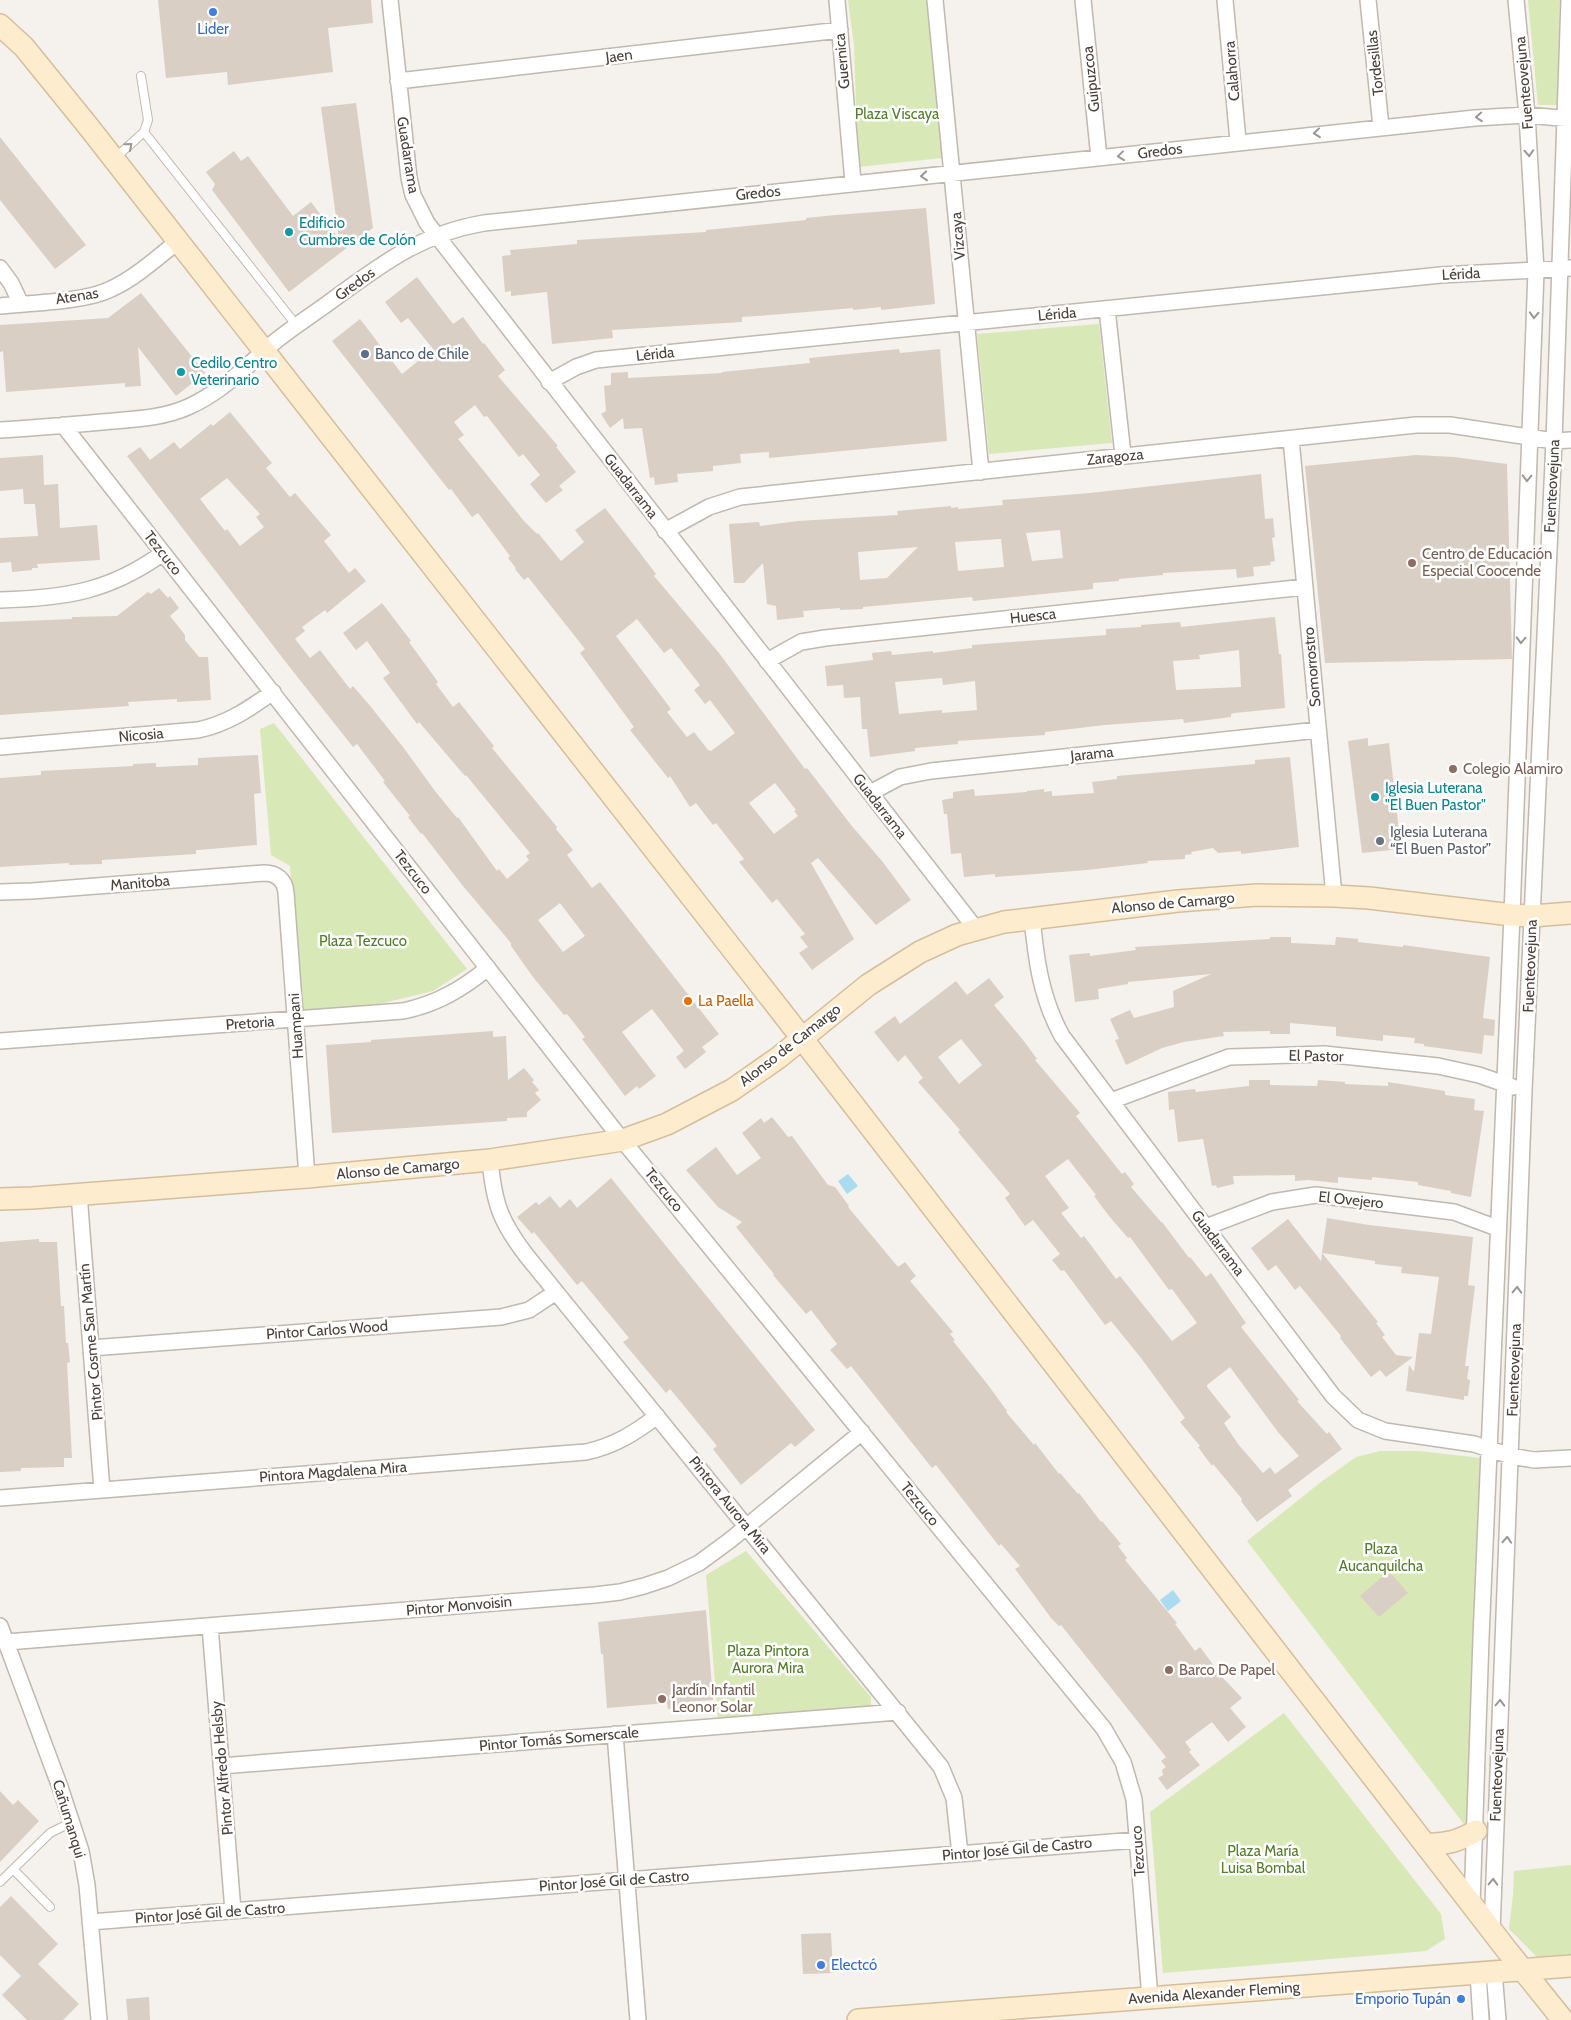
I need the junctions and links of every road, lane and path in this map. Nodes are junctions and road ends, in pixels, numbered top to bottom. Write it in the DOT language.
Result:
graph roads {
  1 [pos="390,0"];
  2 [pos="837,0"];
  3 [pos="935,0"];
  4 [pos="1083,0"];
  5 [pos="1225,0"];
  6 [pos="1368,0"];
  7 [pos="1516,0"];
  8 [pos="1569,0"];
  9 [pos="0,7"];
  10 [pos="0,25"];
  11 [pos="840,30"];
  12 [pos="24,47"];
  13 [pos="141,76"];
  14 [pos="398,81"];
  15 [pos="1527,115"];
  16 [pos="1568,120"];
  17 [pos="1381,127"];
  18 [pos="144,132"];
  19 [pos="1238,142"];
  20 [pos="1099,158"];
  21 [pos="113,159"];
  22 [pos="952,174"];
  23 [pos="854,182"];
  24 [pos="435,235"];
  25 [pos="177,242"];
  26 [pos="0,268"];
  27 [pos="1565,269"];
  28 [pos="1536,271"];
  29 [pos="21,304"];
  30 [pos="0,306"];
  31 [pos="1107,309"];
  32 [pos="966,322"];
  33 [pos="297,326"];
  34 [pos="263,352"];
  35 [pos="549,382"];
  36 [pos="63,425"];
  37 [pos="0,430"];
  38 [pos="1528,438"];
  39 [pos="1291,439"];
  40 [pos="1571,440"];
  41 [pos="1554,441"];
  42 [pos="1123,455"];
  43 [pos="981,472"];
  44 [pos="665,531"];
  45 [pos="163,553"];
  46 [pos="1305,587"];
  47 [pos="0,600"];
  48 [pos="767,661"];
  49 [pos="272,692"];
  50 [pos="1318,730"];
  51 [pos="0,747"];
  52 [pos="870,793"];
  53 [pos="278,877"];
  54 [pos="0,892"];
  55 [pos="1334,896"];
  56 [pos="1571,914"];
  57 [pos="1522,916"];
  58 [pos="1032,918"];
  59 [pos="976,929"];
  60 [pos="488,968"];
  61 [pos="295,1019"];
  62 [pos="801,1039"];
  63 [pos="0,1041"];
  64 [pos="1504,1083"];
  65 [pos="1524,1090"];
  66 [pos="1111,1101"];
  67 [pos="623,1140"];
  68 [pos="490,1160"];
  69 [pos="307,1177"];
  70 [pos="79,1194"];
  71 [pos="0,1199"];
  72 [pos="1206,1227"];
  73 [pos="1497,1228"];
  74 [pos="556,1292"];
  75 [pos="91,1348"];
  76 [pos="657,1416"];
  77 [pos="862,1432"];
  78 [pos="1489,1449"];
  79 [pos="1511,1456"];
  80 [pos="1571,1458"];
  81 [pos="102,1490"];
  82 [pos="0,1498"];
  83 [pos="747,1526"];
  84 [pos="0,1626"];
  85 [pos="210,1626"];
  86 [pos="6,1650"];
  87 [pos="898,1712"];
  88 [pos="615,1734"];
  89 [pos="221,1766"];
  90 [pos="72,1822"];
  91 [pos="1476,1831"];
  92 [pos="1137,1840"];
  93 [pos="1426,1844"];
  94 [pos="960,1854"];
  95 [pos="13,1869"];
  96 [pos="627,1880"];
  97 [pos="0,1882"];
  98 [pos="1472,1905"];
  99 [pos="50,1907"];
  100 [pos="233,1911"];
  101 [pos="90,1922"];
  102 [pos="1492,1931"];
  103 [pos="1571,1966"];
  104 [pos="1522,1970"];
  105 [pos="1486,1973"];
  106 [pos="1150,1998"];
  107 [pos="991,2015"];
  108 [pos="99,2020"];
  109 [pos="638,2020"];
  110 [pos="858,2020"];
  111 [pos="1482,2020"];
  112 [pos="1498,2020"];
  113 [pos="1563,2020"];
  1 -- 14 [label="street, Guadarrama"];
  2 -- 11 [label="street, Guernica"];
  3 -- 22 [label="street, Vizcaya"];
  4 -- 20 [label="street, Guipuzcoa"];
  5 -- 19 [label="street, Calahorra"];
  6 -- 17 [label="street, Tordesillas"];
  7 -- 15 [label="street, Fuenteovejuna"];
  8 -- 16 [label="street, Fuenteovejuna"];
  9 -- 12 [label="main road"];
  10 -- 12 [label="main road"];
  11 -- 14 [label="street, Jaen"];
  11 -- 23 [label="street, Guernica"];
  12 -- 21 [label="main road"];
  13 -- 18 [label="lane"];
  14 -- 24 [label="street, Guadarrama"];
  15 -- 16 [label="street, Gredos"];
  15 -- 17 [label="street, Gredos, one-way"];
  15 -- 28 [label="street, Fuenteovejuna, one-way"];
  16 -- 27 [label="street, Fuenteovejuna"];
  17 -- 19 [label="street, Gredos, one-way"];
  21 -- 18 [label="lane, one-way"];
  18 -- 33 [label="lane"];
  19 -- 20 [label="street, Gredos, one-way"];
  20 -- 22 [label="street, Gredos"];
  21 -- 25 [label="main road"];
  22 -- 23 [label="street, Gredos, one-way"];
  22 -- 32 [label="street, Vizcaya"];
  23 -- 24 [label="street, Gredos"];
  24 -- 33 [label="street, Gredos"];
  24 -- 35 [label="street, Guadarrama"];
  25 -- 29 [label="street, Atenas"];
  25 -- 34 [label="main road"];
  26 -- 29 [label="street"];
  27 -- 28 [label="street, Lérida"];
  27 -- 41 [label="street, Fuenteovejuna"];
  28 -- 31 [label="street, Lérida"];
  28 -- 38 [label="street, Fuenteovejuna, one-way"];
  29 -- 30 [label="street, Atenas"];
  31 -- 32 [label="street, Lérida"];
  31 -- 42 [label="street"];
  32 -- 35 [label="street, Lérida"];
  32 -- 43 [label="street, Vizcaya"];
  33 -- 34 [label="street, Gredos"];
  34 -- 36 [label="street, Gredos"];
  34 -- 62 [label="main road"];
  35 -- 44 [label="street, Guadarrama"];
  36 -- 37 [label="street, Gredos"];
  36 -- 45 [label="street, Tezcuco"];
  38 -- 39 [label="street, Zaragoza"];
  38 -- 41 [label="street, Zaragoza"];
  38 -- 57 [label="street, Fuenteovejuna, one-way"];
  39 -- 42 [label="street, Zaragoza"];
  39 -- 46 [label="street, Somorrostro"];
  40 -- 41 [label="street, Zaragoza"];
  41 -- 57 [label="street, Fuenteovejuna"];
  42 -- 43 [label="street, Zaragoza"];
  43 -- 44 [label="street, Zaragoza"];
  44 -- 48 [label="street, Guadarrama"];
  45 -- 47 [label="street"];
  45 -- 49 [label="street, Tezcuco"];
  46 -- 48 [label="street, Huesca"];
  46 -- 50 [label="street, Somorrostro"];
  48 -- 52 [label="street, Guadarrama"];
  49 -- 51 [label="street, Nicosia"];
  49 -- 60 [label="street, Tezcuco"];
  50 -- 52 [label="street, Jarama"];
  50 -- 55 [label="street, Somorrostro"];
  52 -- 59 [label="street, Guadarrama"];
  53 -- 54 [label="street, Manitoba"];
  53 -- 61 [label="street, Huampani"];
  55 -- 57 [label="main road, Alonso de Camargo"];
  55 -- 58 [label="main road, Alonso de Camargo"];
  56 -- 57 [label="main road, Alonso de Camargo"];
  57 -- 64 [label="street, Fuenteovejuna"];
  57 -- 65 [label="street, Fuenteovejuna"];
  58 -- 59 [label="main road, Alonso de Camargo"];
  58 -- 66 [label="street, Guadarrama"];
  59 -- 62 [label="main road, Alonso de Camargo"];
  60 -- 61 [label="street, Pretoria"];
  60 -- 67 [label="street, Tezcuco"];
  61 -- 63 [label="street, Pretoria"];
  61 -- 69 [label="street, Huampani"];
  62 -- 67 [label="main road, Alonso de Camargo"];
  62 -- 93 [label="main road"];
  64 -- 65 [label="street, El Pastor"];
  64 -- 66 [label="street, El Pastor"];
  64 -- 73 [label="street, Fuenteovejuna"];
  79 -- 65 [label="street, Fuenteovejuna, one-way"];
  66 -- 72 [label="street, Guadarrama"];
  67 -- 68 [label="main road, Alonso de Camargo"];
  67 -- 77 [label="street, Tezcuco"];
  68 -- 69 [label="main road, Alonso de Camargo"];
  68 -- 74 [label="street, Pintora Aurora Mira"];
  69 -- 70 [label="main road, Alonso de Camargo"];
  70 -- 71 [label="main road, Alonso de Camargo"];
  70 -- 75 [label="street, Pintor Cosme San Martín"];
  72 -- 73 [label="street, El Ovejero"];
  72 -- 78 [label="street, Guadarrama"];
  73 -- 78 [label="street, Fuenteovejuna"];
  74 -- 75 [label="street, Pintor Carlos Wood"];
  74 -- 76 [label="street, Pintora Aurora Mira"];
  75 -- 81 [label="street, Pintor Cosme San Martín"];
  76 -- 81 [label="street, Pintora Magdalena Mira"];
  76 -- 83 [label="street, Pintora Aurora Mira"];
  77 -- 83 [label="street, Pintor Monvoisin"];
  77 -- 92 [label="street, Tezcuco"];
  78 -- 79 [label="street, Guadarrama"];
  78 -- 91 [label="street, Fuenteovejuna"];
  79 -- 80 [label="street, Guadarrama"];
  102 -- 79 [label="street, Fuenteovejuna, one-way"];
  81 -- 82 [label="street, Pintora Magdalena Mira"];
  83 -- 85 [label="street, Pintor Monvoisin"];
  83 -- 87 [label="street, Pintora Aurora Mira"];
  84 -- 86 [label="street, Cañumanqui"];
  85 -- 86 [label="street, Pintor Monvoisin"];
  85 -- 89 [label="street, Pintor Alfredo Helsby"];
  86 -- 90 [label="street, Cañumanqui"];
  87 -- 88 [label="street, Pintor Tomás Somerscale"];
  87 -- 94 [label="street, Pintora Aurora Mira"];
  88 -- 89 [label="street, Pintor Tomás Somerscale"];
  88 -- 96 [label="street"];
  89 -- 100 [label="street, Pintor Alfredo Helsby"];
  90 -- 95 [label="lane"];
  90 -- 101 [label="street, Cañumanqui"];
  91 -- 93 [label="main road"];
  91 -- 98 [label="street, Fuenteovejuna"];
  92 -- 94 [label="street, Pintor José Gil de Castro"];
  92 -- 106 [label="street, Tezcuco"];
  93 -- 98 [label="main road"];
  94 -- 96 [label="street, Pintor José Gil de Castro"];
  95 -- 97 [label="lane"];
  95 -- 99 [label="lane"];
  96 -- 100 [label="street, Pintor José Gil de Castro"];
  96 -- 109 [label="street"];
  98 -- 102 [label="main road"];
  100 -- 101 [label="street, Pintor José Gil de Castro"];
  101 -- 108 [label="street, Cañumanqui"];
  102 -- 104 [label="main road"];
  103 -- 104 [label="main road, Avenida Alexander Fleming"];
  104 -- 105 [label="main road, Avenida Alexander Fleming"];
  104 -- 113 [label="main road"];
  105 -- 106 [label="main road, Avenida Alexander Fleming"];
  105 -- 111 [label="street"];
  105 -- 112 [label="street"];
  106 -- 107 [label="main road, Avenida Alexander Fleming"];
  107 -- 110 [label="main road, Avenida Alexander Fleming"];
}
